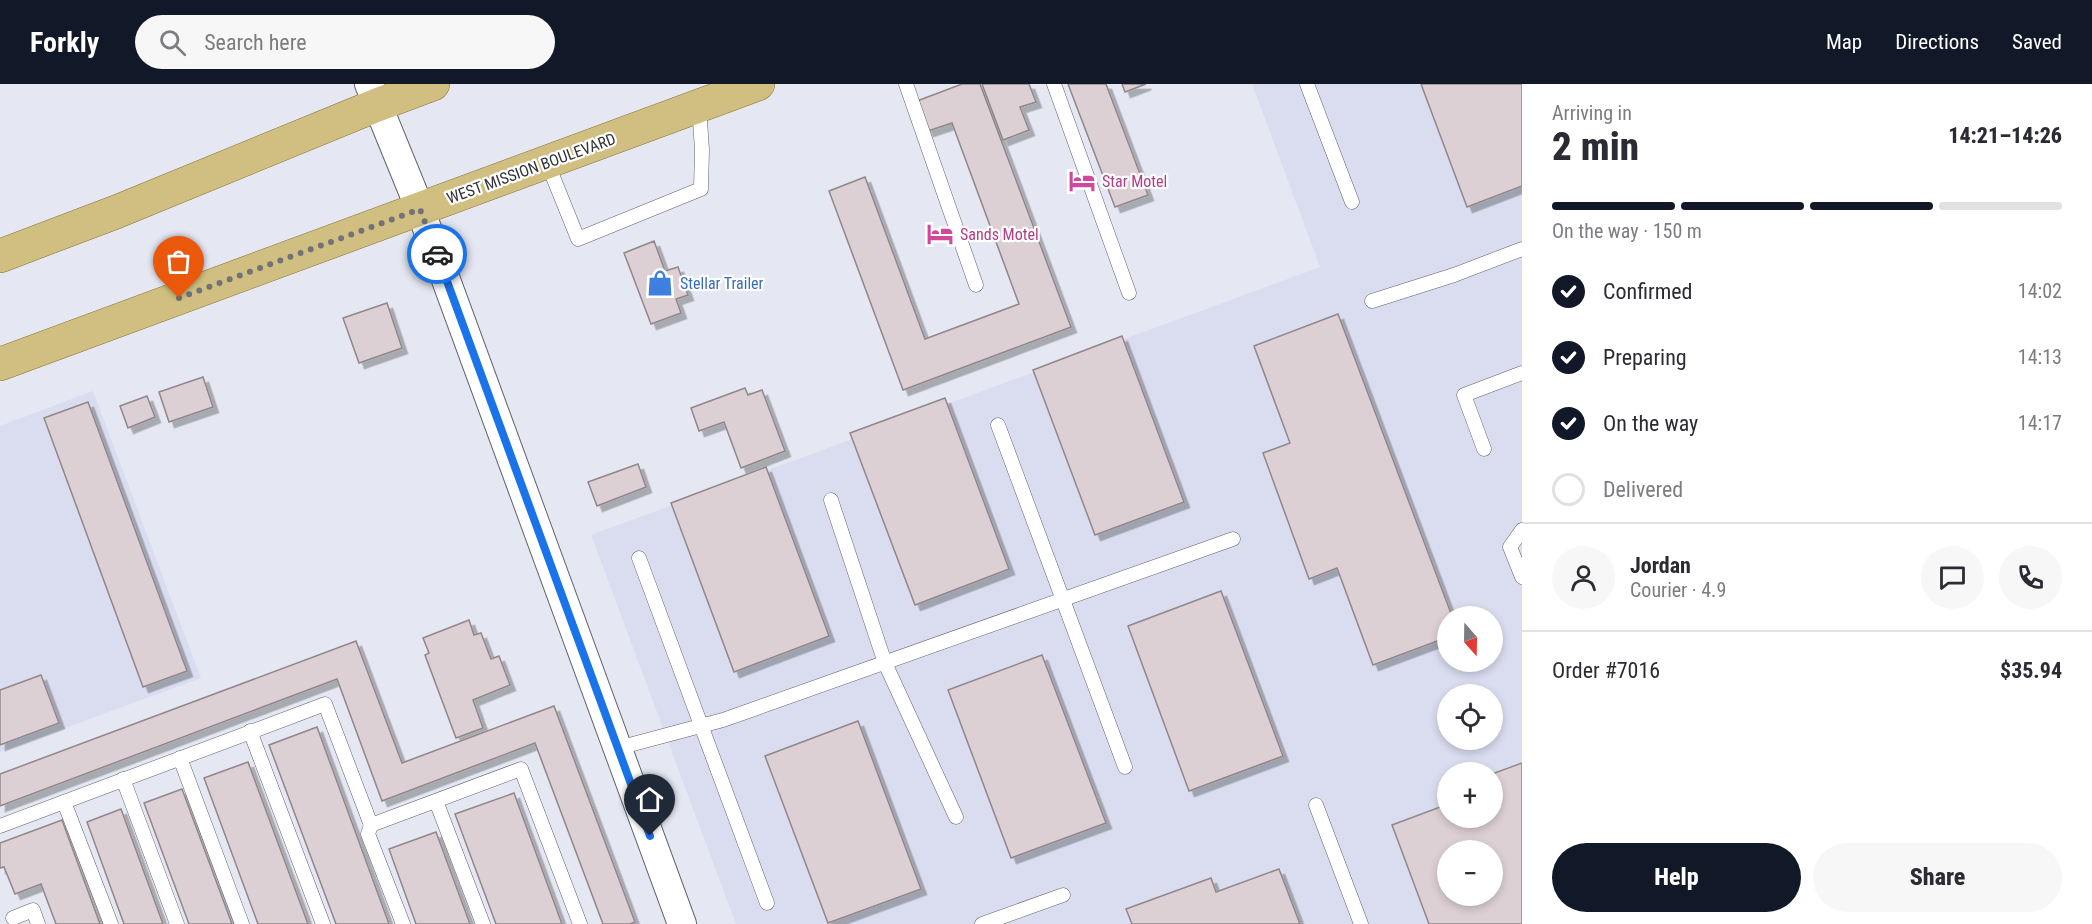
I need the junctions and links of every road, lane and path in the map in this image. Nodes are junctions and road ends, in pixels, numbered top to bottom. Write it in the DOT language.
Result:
graph roads {
  1 [pos="433,84"];
  2 [pos="758,84"];
  3 [pos="906,84"];
  4 [pos="1054,84"];
  5 [pos="1307,84"];
  6 [pos="373,94"];
  7 [pos="699,106"];
  8 [pos="547,162"];
  9 [pos="1352,202"];
  10 [pos="420,209"];
  11 [pos="1522,249"];
  12 [pos="0,256"];
  13 [pos="976,285"];
  14 [pos="1129,293"];
  15 [pos="1372,301"];
  16 [pos="0,364"];
  17 [pos="1522,373"];
  18 [pos="998,425"];
  19 [pos="1484,449"];
  20 [pos="831,500"];
  21 [pos="1522,530"];
  22 [pos="1233,539"];
  23 [pos="639,558"];
  24 [pos="1522,577"];
  25 [pos="1064,599"];
  26 [pos="885,663"];
  27 [pos="703,726"];
  28 [pos="250,731"];
  29 [pos="618,748"];
  30 [pos="180,758"];
  31 [pos="1125,766"];
  32 [pos="123,779"];
  33 [pos="436,801"];
  34 [pos="64,802"];
  35 [pos="1316,805"];
  36 [pos="956,816"];
  37 [pos="371,825"];
  38 [pos="0,826"];
  39 [pos="1063,895"];
  40 [pos="767,903"];
  41 [pos="13,918"];
  42 [pos="38,924"];
  43 [pos="111,924"];
  44 [pos="177,924"];
  45 [pos="242,924"];
  46 [pos="322,924"];
  47 [pos="403,924"];
  48 [pos="483,924"];
  49 [pos="580,924"];
  50 [pos="682,924"];
  51 [pos="982,924"];
  52 [pos="1361,924"];
  1 -- 6 [label="main road"];
  2 -- 7 [label="main road, WEST MISSION BOULEVARD"];
  3 -- 13 [label="lane"];
  4 -- 14 [label="lane"];
  5 -- 9 [label="lane"];
  6 -- 10 [label="street"];
  6 -- 12 [label="main road"];
  7 -- 8 [label="main road, WEST MISSION BOULEVARD"];
  7 -- 8 [label="lane"];
  8 -- 10 [label="main road, WEST MISSION BOULEVARD"];
  10 -- 16 [label="main road, WEST MISSION BOULEVARD"];
  10 -- 29 [label="street"];
  11 -- 15 [label="lane"];
  17 -- 19 [label="lane"];
  18 -- 25 [label="lane"];
  20 -- 26 [label="lane"];
  21 -- 24 [label="lane"];
  22 -- 25 [label="lane"];
  23 -- 27 [label="lane"];
  25 -- 26 [label="lane"];
  25 -- 31 [label="lane"];
  26 -- 27 [label="lane"];
  26 -- 36 [label="lane"];
  27 -- 29 [label="lane"];
  27 -- 40 [label="lane"];
  28 -- 30 [label="lane"];
  28 -- 37 [label="lane"];
  28 -- 46 [label="lane"];
  29 -- 50 [label="street"];
  30 -- 32 [label="lane"];
  30 -- 45 [label="lane"];
  32 -- 34 [label="lane"];
  32 -- 44 [label="lane"];
  33 -- 37 [label="lane"];
  33 -- 48 [label="lane"];
  33 -- 49 [label="lane"];
  34 -- 38 [label="lane"];
  34 -- 43 [label="lane"];
  35 -- 52 [label="lane"];
  37 -- 47 [label="lane"];
  39 -- 51 [label="lane"];
  41 -- 42 [label="lane"];
}
